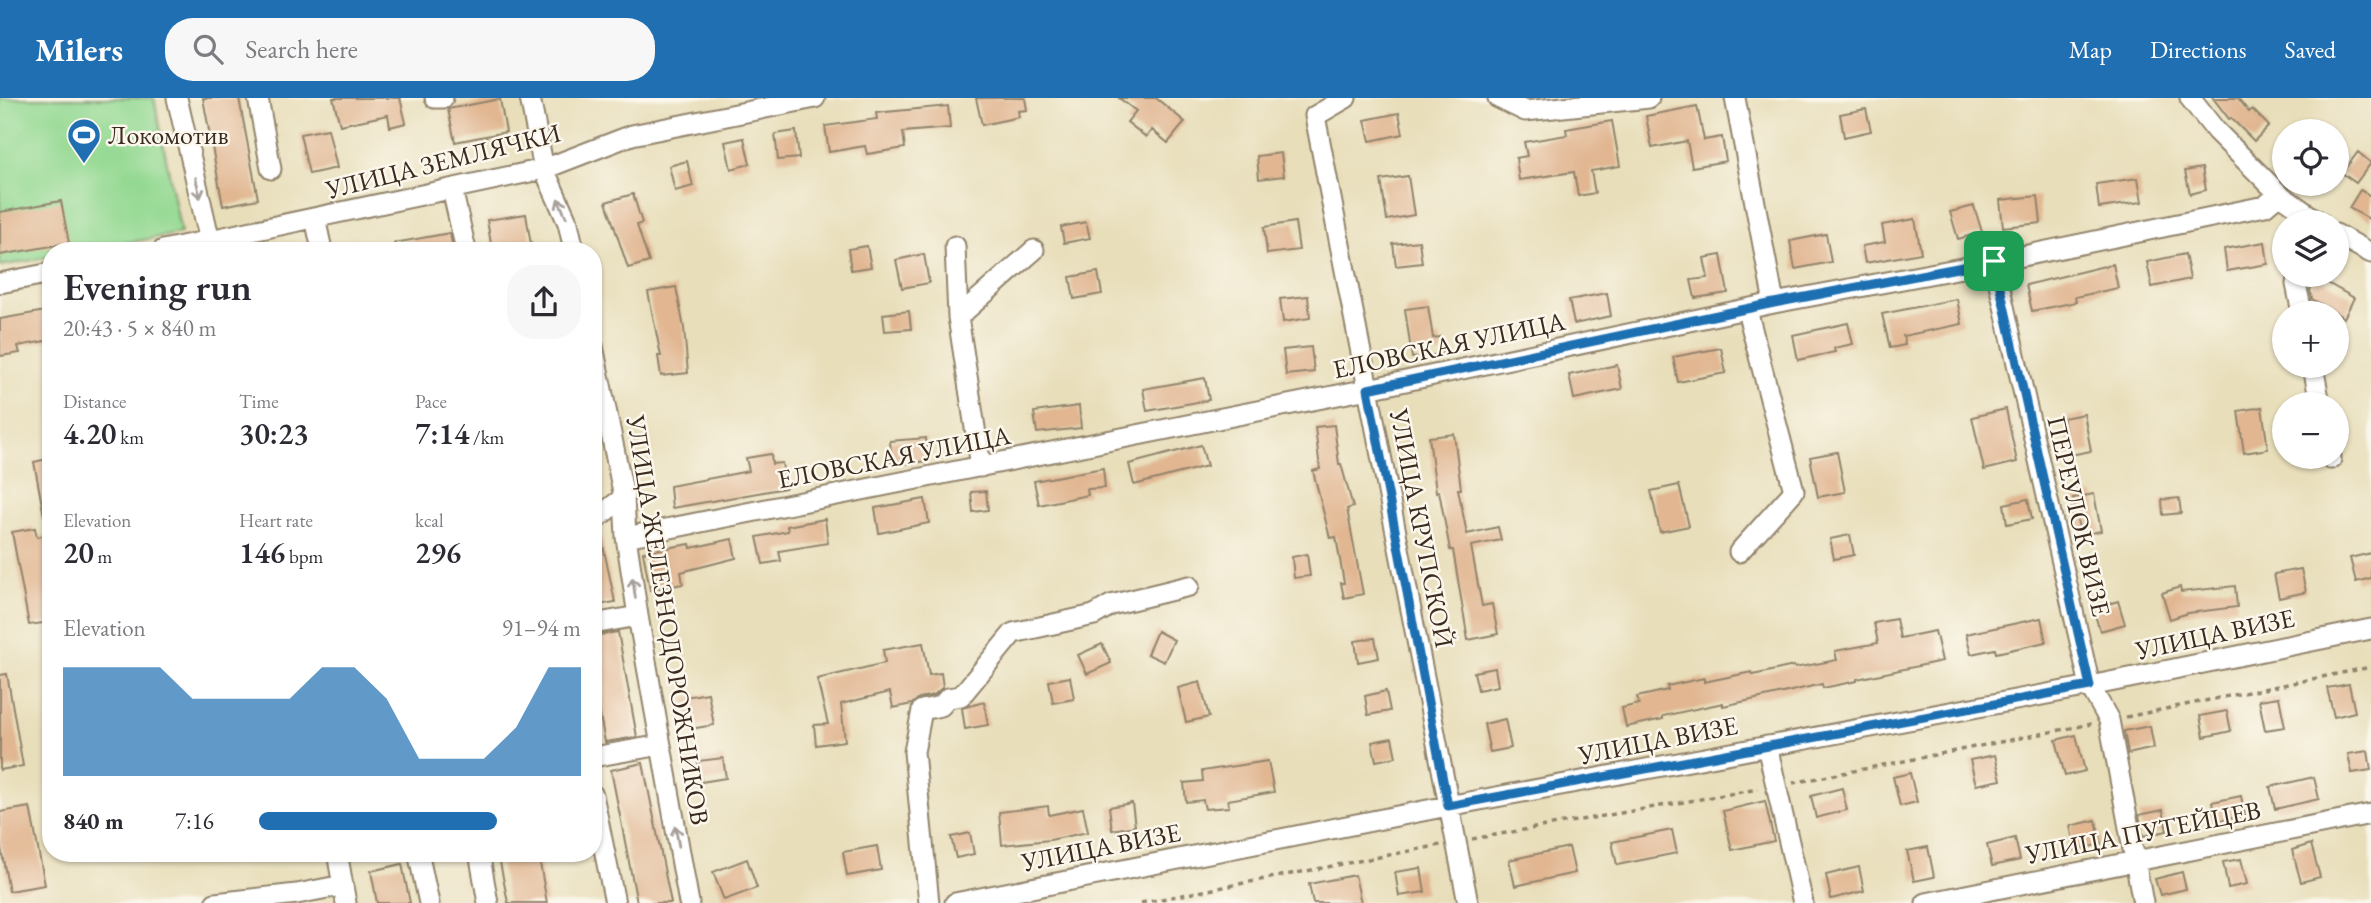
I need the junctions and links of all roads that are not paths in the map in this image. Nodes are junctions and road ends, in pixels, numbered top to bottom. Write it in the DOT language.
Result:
graph roads {
  1 [pos="177,98"];
  2 [pos="258,98"];
  3 [pos="435,98"];
  4 [pos="443,98"];
  5 [pos="530,98"];
  6 [pos="815,98"];
  7 [pos="1346,98"];
  8 [pos="1498,98"];
  9 [pos="1649,98"];
  10 [pos="1734,98"];
  11 [pos="2190,98"];
  12 [pos="744,105"];
  13 [pos="271,169"];
  14 [pos="544,169"];
  15 [pos="2272,187"];
  16 [pos="452,189"];
  17 [pos="2277,196"];
  18 [pos="2282,196"];
  19 [pos="2299,210"];
  20 [pos="315,218"];
  21 [pos="2349,241"];
  22 [pos="211,242"];
  23 [pos="227,242"];
  24 [pos="320,242"];
  25 [pos="464,242"];
  26 [pos="573,242"];
  27 [pos="955,246"];
  28 [pos="1034,250"];
  29 [pos="2371,253"];
  30 [pos="1994,261"];
  31 [pos="42,275"];
  32 [pos="0,283"];
  33 [pos="1774,303"];
  34 [pos="1746,310"];
  35 [pos="958,317"];
  36 [pos="1368,389"];
  37 [pos="602,390"];
  38 [pos="981,467"];
  39 [pos="624,497"];
  40 [pos="602,514"];
  41 [pos="626,537"];
  42 [pos="1739,552"];
  43 [pos="1189,586"];
  44 [pos="638,616"];
  45 [pos="602,622"];
  46 [pos="2371,629"];
  47 [pos="2090,686"];
  48 [pos="661,745"];
  49 [pos="1767,746"];
  50 [pos="602,755"];
  51 [pos="1448,806"];
  52 [pos="2371,814"];
  53 [pos="602,839"];
  54 [pos="2135,860"];
  55 [pos="339,862"];
  56 [pos="420,862"];
  57 [pos="480,862"];
  58 [pos="345,894"];
  59 [pos="215,903"];
  60 [pos="429,903"];
  61 [pos="488,903"];
  62 [pos="615,903"];
  63 [pos="689,903"];
  64 [pos="929,903"];
  65 [pos="955,903"];
  66 [pos="1468,903"];
  67 [pos="1802,903"];
  68 [pos="1926,903"];
  69 [pos="2143,903"];
  1 -- 22 [label="street, one-way"];
  2 -- 13 [label="street"];
  3 -- 4 [label="street"];
  5 -- 14 [label="street"];
  6 -- 12 [label="street, УЛИЦА ЗЕМЛЯЧКИ"];
  7 -- 36 [label="street, УЛИЦА КРУПСКОЙ"];
  8 -- 9 [label="street"];
  10 -- 33 [label="street"];
  11 -- 15 [label="street"];
  12 -- 14 [label="street, УЛИЦА ЗЕМЛЯЧКИ"];
  14 -- 16 [label="street, УЛИЦА ЗЕМЛЯЧКИ"];
  26 -- 14 [label="street, one-way"];
  16 -- 20 [label="street, УЛИЦА ЗЕМЛЯЧКИ"];
  16 -- 25 [label="street"];
  17 -- 30 [label="street, ЕЛОВСКАЯ УЛИЦА"];
  18 -- 19 [label="street"];
  20 -- 23 [label="street, УЛИЦА ЗЕМЛЯЧКИ"];
  20 -- 24 [label="street"];
  21 -- 29 [label="street"];
  27 -- 35 [label="street"];
  28 -- 35 [label="street"];
  30 -- 33 [label="street, ЕЛОВСКАЯ УЛИЦА"];
  30 -- 47 [label="street, ПЕРЕУЛОК ВИЗЕ"];
  31 -- 32 [label="street"];
  33 -- 34 [label="street, ЕЛОВСКАЯ УЛИЦА"];
  34 -- 36 [label="street, ЕЛОВСКАЯ УЛИЦА"];
  34 -- 42 [label="street"];
  35 -- 38 [label="street"];
  36 -- 38 [label="street, ЕЛОВСКАЯ УЛИЦА"];
  36 -- 51 [label="street, УЛИЦА КРУПСКОЙ"];
  37 -- 39 [label="street, УЛИЦА ЖЕЛЕЗНОДОРОЖНИКОВ"];
  38 -- 41 [label="street, ЕЛОВСКАЯ УЛИЦА"];
  39 -- 40 [label="street"];
  39 -- 41 [label="street, УЛИЦА ЖЕЛЕЗНОДОРОЖНИКОВ"];
  44 -- 41 [label="street, УЛИЦА ЖЕЛЕЗНОДОРОЖНИКОВ, one-way"];
  43 -- 64 [label="street"];
  44 -- 45 [label="street"];
  44 -- 48 [label="street, УЛИЦА ЖЕЛЕЗНОДОРОЖНИКОВ"];
  46 -- 47 [label="street, УЛИЦА ВИЗЕ"];
  47 -- 49 [label="street, УЛИЦА ВИЗЕ"];
  47 -- 54 [label="street, ПЕРЕУЛОК ВИЗЕ"];
  48 -- 50 [label="street"];
  63 -- 48 [label="street, УЛИЦА ЖЕЛЕЗНОДОРОЖНИКОВ, one-way"];
  49 -- 51 [label="street, УЛИЦА ВИЗЕ"];
  49 -- 67 [label="street"];
  51 -- 65 [label="street, УЛИЦА ВИЗЕ"];
  51 -- 66 [label="street, УЛИЦА КРУПСКОЙ"];
  52 -- 54 [label="street, УЛИЦА ПУТЕЙЦЕВ"];
  53 -- 62 [label="street"];
  54 -- 68 [label="street, УЛИЦА ПУТЕЙЦЕВ"];
  54 -- 69 [label="street, ПЕРЕУЛОК ВИЗЕ"];
  55 -- 58 [label="street"];
  56 -- 60 [label="street"];
  57 -- 61 [label="street"];
  58 -- 59 [label="street"];
}
